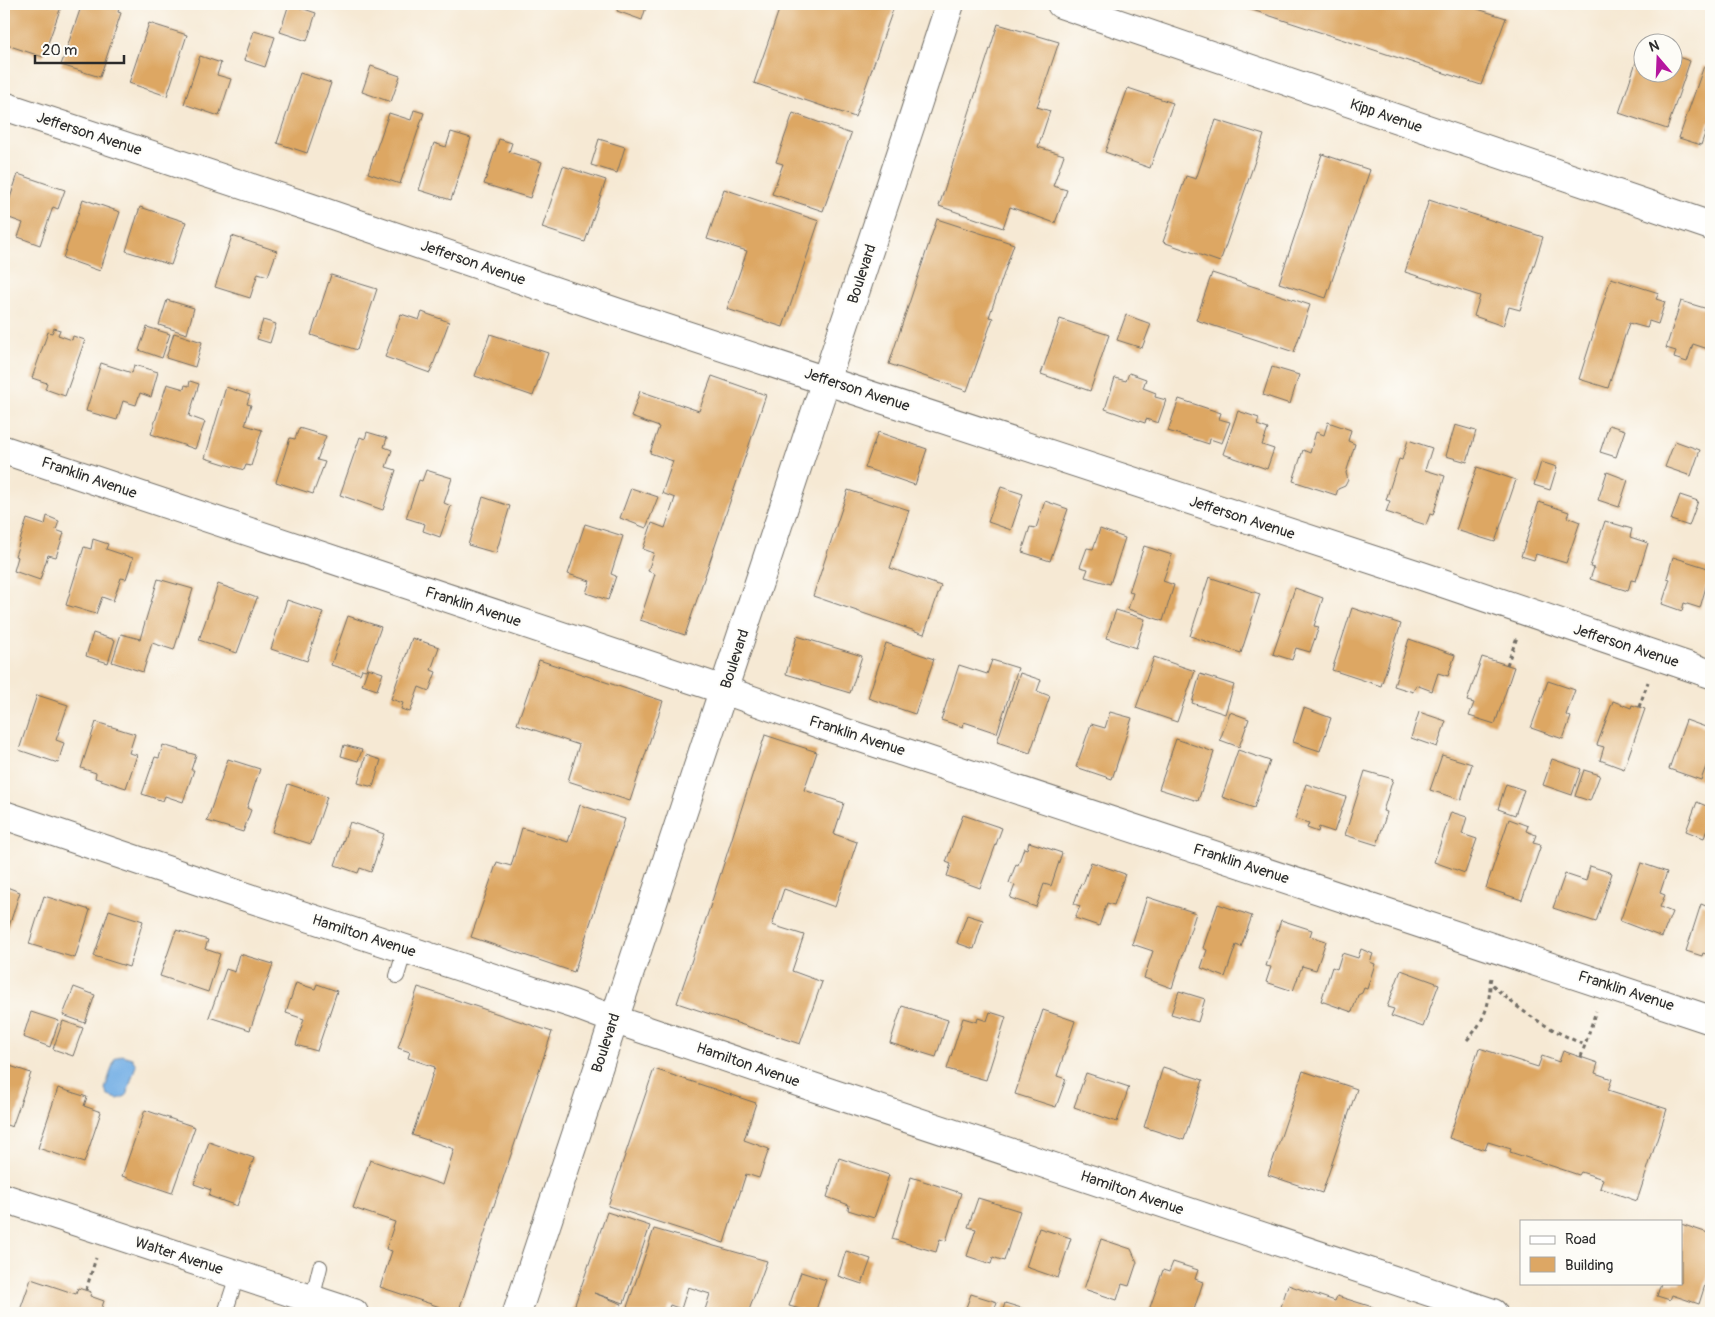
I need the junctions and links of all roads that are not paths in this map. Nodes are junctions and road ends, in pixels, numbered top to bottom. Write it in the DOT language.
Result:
graph roads {
  1 [pos="950,4"];
  2 [pos="1061,4"];
  3 [pos="4,106"];
  4 [pos="1711,226"];
  5 [pos="826,380"];
  6 [pos="4,450"];
  7 [pos="1711,674"];
  8 [pos="724,690"];
  9 [pos="4,816"];
  10 [pos="405,949"];
  11 [pos="396,976"];
  12 [pos="613,1019"];
  13 [pos="1711,1020"];
  14 [pos="4,1198"];
  15 [pos="320,1267"];
  16 [pos="237,1276"];
  17 [pos="312,1300"];
  18 [pos="225,1313"];
  19 [pos="354,1313"];
  20 [pos="517,1313"];
  21 [pos="1493,1313"];
  1 -- 5 [label="street, Boulevard"];
  2 -- 4 [label="street, Kipp Avenue"];
  3 -- 5 [label="street, Jefferson Avenue"];
  5 -- 7 [label="street, Jefferson Avenue"];
  5 -- 8 [label="street, Boulevard"];
  6 -- 8 [label="street, Franklin Avenue"];
  8 -- 12 [label="street, Boulevard"];
  8 -- 13 [label="street, Franklin Avenue"];
  9 -- 10 [label="street, Hamilton Avenue"];
  10 -- 11 [label="lane"];
  10 -- 12 [label="street, Hamilton Avenue"];
  12 -- 20 [label="street, Boulevard"];
  12 -- 21 [label="street, Hamilton Avenue"];
  14 -- 16 [label="street, Walter Avenue"];
  15 -- 17 [label="lane"];
  16 -- 17 [label="street, Walter Avenue"];
  16 -- 18 [label="lane"];
  17 -- 19 [label="street, Walter Avenue"];
}
